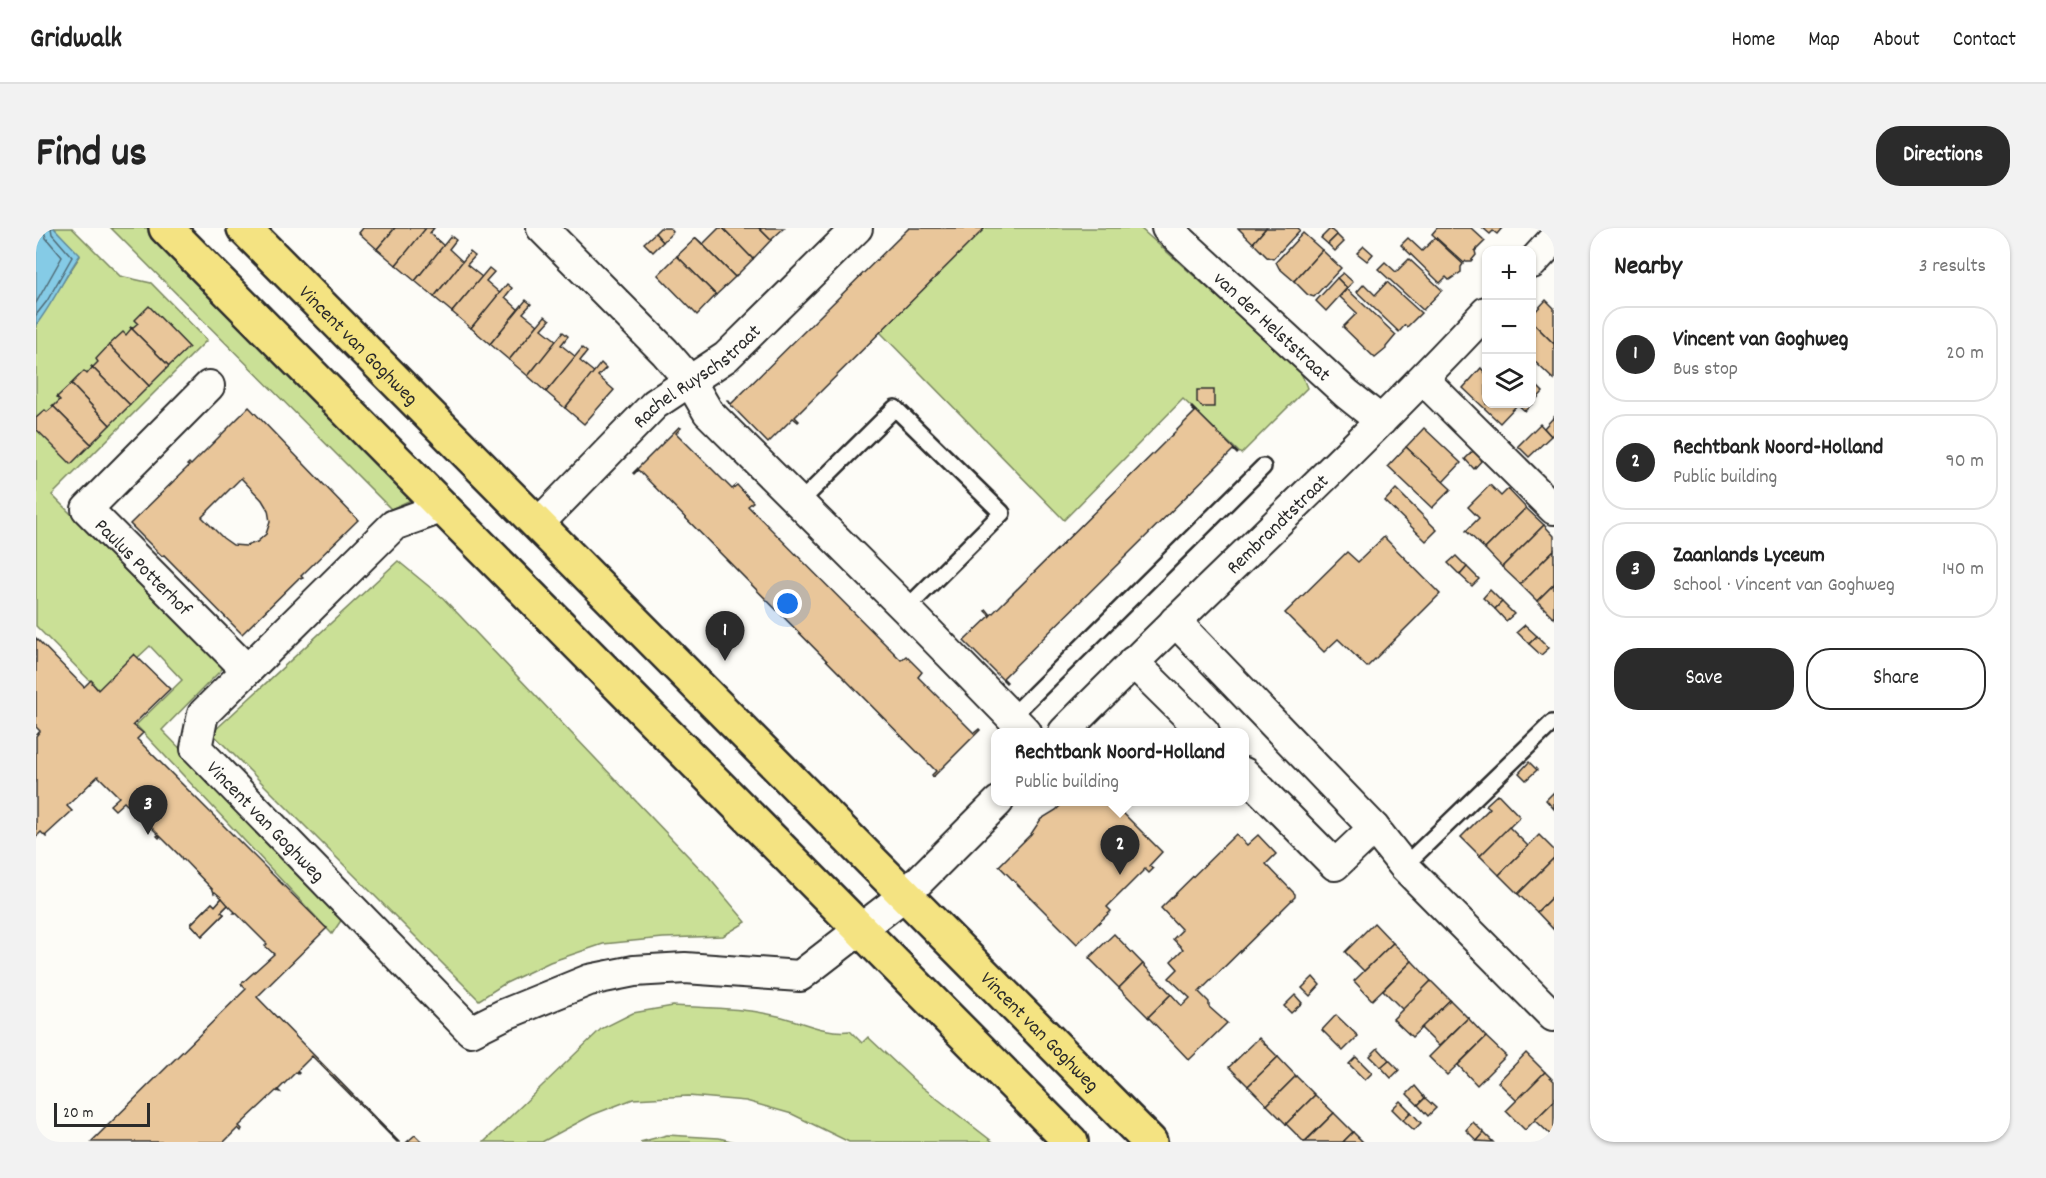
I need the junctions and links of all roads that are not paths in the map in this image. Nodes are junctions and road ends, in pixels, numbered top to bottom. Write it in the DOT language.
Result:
graph roads {
  1 [pos="166,228"];
  2 [pos="244,228"];
  3 [pos="542,228"];
  4 [pos="857,228"];
  5 [pos="1167,228"];
  6 [pos="1554,239"];
  7 [pos="1536,259"];
  8 [pos="1482,316"];
  9 [pos="1423,379"];
  10 [pos="690,381"];
  11 [pos="209,386"];
  12 [pos="1380,421"];
  13 [pos="1263,467"];
  14 [pos="799,503"];
  15 [pos="444,507"];
  16 [pos="1554,509"];
  17 [pos="537,525"];
  18 [pos="906,609"];
  19 [pos="1175,621"];
  20 [pos="1133,662"];
  21 [pos="247,670"];
  22 [pos="1552,723"];
  23 [pos="1018,725"];
  24 [pos="1068,728"];
  25 [pos="1200,728"];
  26 [pos="1249,778"];
  27 [pos="993,806"];
  28 [pos="1374,828"];
  29 [pos="1404,866"];
  30 [pos="906,894"];
  31 [pos="860,929"];
  32 [pos="1553,1016"];
  33 [pos="1071,1142"];
  34 [pos="1150,1142"];
  1 -- 15 [label="main road"];
  2 -- 17 [label="main road, Vincent van Goghweg"];
  3 -- 10 [label="street"];
  4 -- 10 [label="street, Rachel Ruyschstraat"];
  5 -- 12 [label="street, van der Helststraat"];
  6 -- 7 [label="street"];
  8 -- 9 [label="street, Rembrandtstraat"];
  9 -- 12 [label="street, Rembrandtstraat"];
  9 -- 16 [label="street"];
  10 -- 14 [label="street"];
  10 -- 17 [label="street, Rachel Ruyschstraat"];
  11 -- 21 [label="street, Paulus Potterhof"];
  12 -- 19 [label="street, Rembrandtstraat"];
  13 -- 23 [label="lane"];
  14 -- 18 [label="street"];
  14 -- 18 [label="lane"];
  15 -- 21 [label="street, Vincent van Goghweg"];
  15 -- 31 [label="main road"];
  17 -- 30 [label="main road, Vincent van Goghweg"];
  18 -- 23 [label="street"];
  19 -- 20 [label="street, Rembrandtstraat"];
  19 -- 28 [label="street"];
  20 -- 24 [label="street, Rembrandtstraat"];
  20 -- 25 [label="street"];
  21 -- 31 [label="street, Vincent van Goghweg"];
  22 -- 29 [label="lane"];
  26 -- 28 [label="street"];
  27 -- 30 [label="street"];
  28 -- 29 [label="street"];
  29 -- 32 [label="street"];
  30 -- 31 [label="street, Vincent van Goghweg"];
  30 -- 34 [label="main road, Vincent van Goghweg"];
  31 -- 33 [label="main road"];
}
